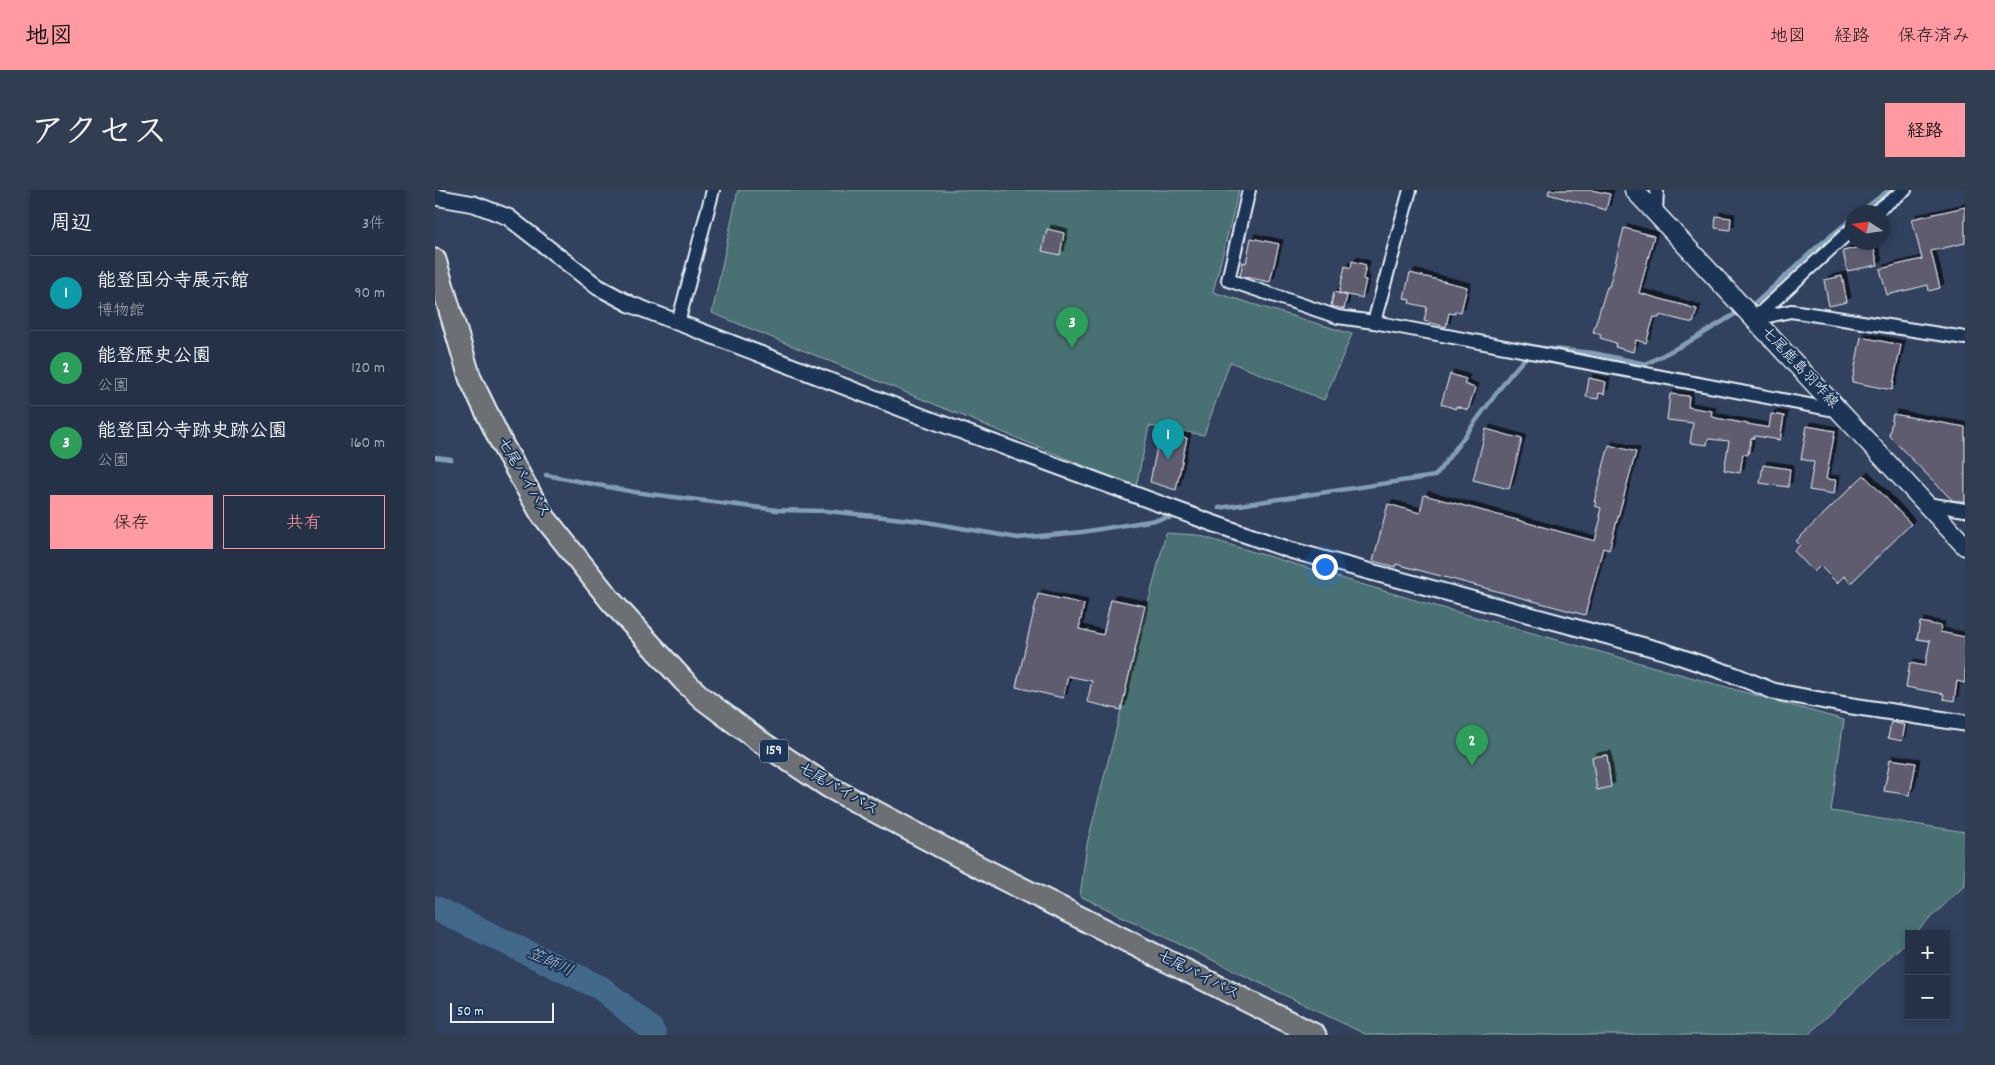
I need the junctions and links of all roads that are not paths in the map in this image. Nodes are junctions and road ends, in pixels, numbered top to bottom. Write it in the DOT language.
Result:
graph roads {
  1 [pos="713,190"];
  2 [pos="1249,190"];
  3 [pos="1410,190"];
  4 [pos="1634,190"];
  5 [pos="1657,190"];
  6 [pos="1905,191"];
  7 [pos="435,197"];
  8 [pos="1885,205"];
  9 [pos="1656,212"];
  10 [pos="1845,234"];
  11 [pos="435,260"];
  12 [pos="1748,312"];
  13 [pos="1374,322"];
  14 [pos="678,323"];
  15 [pos="1965,338"];
  16 [pos="1840,411"];
  17 [pos="1927,504"];
  18 [pos="1965,510"];
  19 [pos="1965,546"];
  20 [pos="1965,723"];
  21 [pos="1315,1035"];
  1 -- 14 [label="street"];
  2 -- 13 [label="street"];
  3 -- 13 [label="street"];
  4 -- 9 [label="main road, 七尾鹿島羽咋線"];
  5 -- 9 [label="street"];
  6 -- 8 [label="street"];
  7 -- 14 [label="street"];
  9 -- 12 [label="main road, 七尾鹿島羽咋線"];
  10 -- 12 [label="street"];
  11 -- 21 [label="highway, 七尾バイパス / 159"];
  12 -- 15 [label="street"];
  12 -- 16 [label="main road, 七尾鹿島羽咋線"];
  13 -- 16 [label="street"];
  14 -- 20 [label="street"];
  16 -- 17 [label="main road, 七尾鹿島羽咋線"];
  17 -- 18 [label="street"];
  17 -- 19 [label="main road, 七尾鹿島羽咋線"];
}
